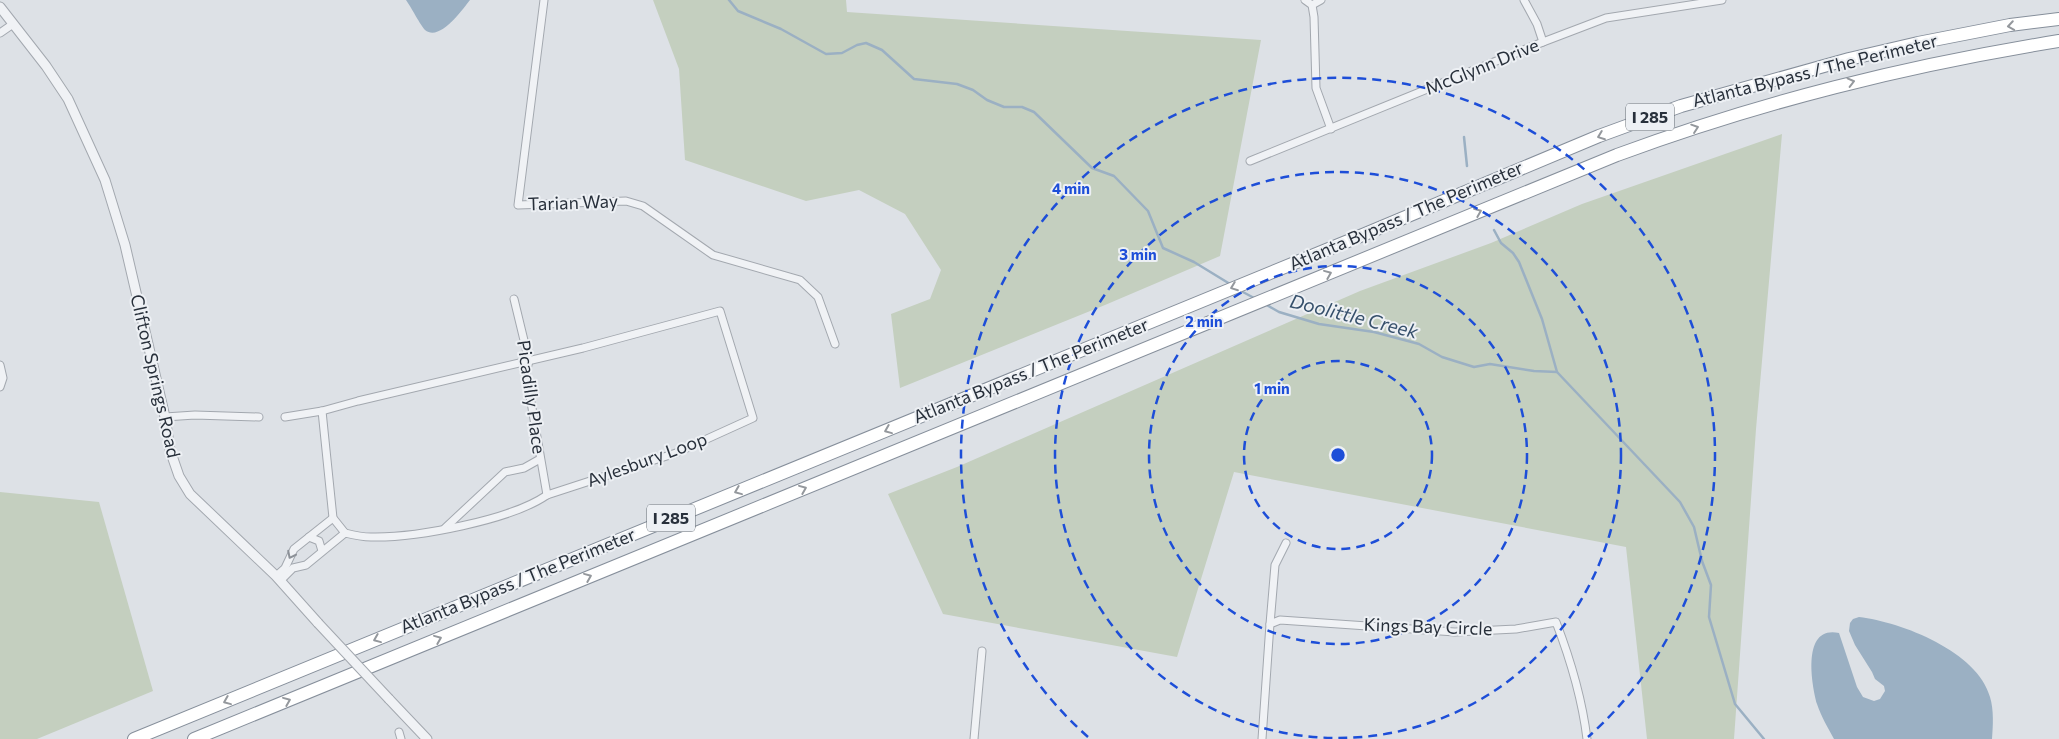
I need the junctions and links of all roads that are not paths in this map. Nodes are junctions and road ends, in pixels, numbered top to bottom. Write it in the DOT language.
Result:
graph roads {
  1 [pos="544,0"];
  2 [pos="1305,0"];
  3 [pos="1321,0"];
  4 [pos="1524,0"];
  5 [pos="1722,0"];
  6 [pos="1312,5"];
  7 [pos="0,8"];
  8 [pos="2059,18"];
  9 [pos="13,24"];
  10 [pos="0,33"];
  11 [pos="2059,41"];
  12 [pos="1543,42"];
  13 [pos="1331,129"];
  14 [pos="1250,161"];
  15 [pos="514,299"];
  16 [pos="835,344"];
  17 [pos="529,361"];
  18 [pos="0,365"];
  19 [pos="0,387"];
  20 [pos="322,411"];
  21 [pos="165,417"];
  22 [pos="259,417"];
  23 [pos="285,417"];
  24 [pos="540,459"];
  25 [pos="547,495"];
  26 [pos="333,518"];
  27 [pos="444,529"];
  28 [pos="345,533"];
  29 [pos="309,537"];
  30 [pos="1286,543"];
  31 [pos="322,551"];
  32 [pos="278,578"];
  33 [pos="1270,624"];
  34 [pos="982,651"];
  35 [pos="134,739"];
  36 [pos="194,739"];
  37 [pos="427,739"];
  38 [pos="974,739"];
  39 [pos="1262,739"];
  40 [pos="1588,739"];
  1 -- 16 [label="street, Tarian Way"];
  2 -- 6 [label="street"];
  3 -- 6 [label="street"];
  4 -- 12 [label="street"];
  5 -- 12 [label="street, McGlynn Drive"];
  6 -- 13 [label="street"];
  7 -- 9 [label="street, Clifton Springs Road"];
  8 -- 35 [label="highway, Atlanta Bypass / The Perimeter / I 285, one-way"];
  9 -- 10 [label="street"];
  9 -- 21 [label="street, Clifton Springs Road"];
  36 -- 11 [label="highway, Atlanta Bypass / The Perimeter / I 285, one-way"];
  12 -- 13 [label="street, McGlynn Drive"];
  13 -- 14 [label="street, McGlynn Drive"];
  15 -- 17 [label="street, Picadilly Place"];
  17 -- 20 [label="street, Aylesbury Loop"];
  17 -- 24 [label="street, Picadilly Place"];
  17 -- 25 [label="street, Aylesbury Loop"];
  18 -- 19 [label="street"];
  20 -- 23 [label="street, Aylesbury Loop"];
  20 -- 26 [label="street"];
  21 -- 22 [label="street"];
  21 -- 32 [label="street, Clifton Springs Road"];
  24 -- 25 [label="street, Picadilly Place"];
  24 -- 27 [label="street"];
  25 -- 27 [label="street, Aylesbury Loop"];
  26 -- 28 [label="street"];
  26 -- 29 [label="street"];
  27 -- 28 [label="street, Aylesbury Loop"];
  28 -- 31 [label="street"];
  29 -- 31 [label="street"];
  29 -- 32 [label="street, one-way"];
  30 -- 33 [label="street"];
  31 -- 32 [label="street"];
  32 -- 37 [label="street, Clifton Springs Road, bridge"];
  33 -- 39 [label="street"];
  33 -- 40 [label="street, Kings Bay Circle"];
  34 -- 38 [label="street"];
}
